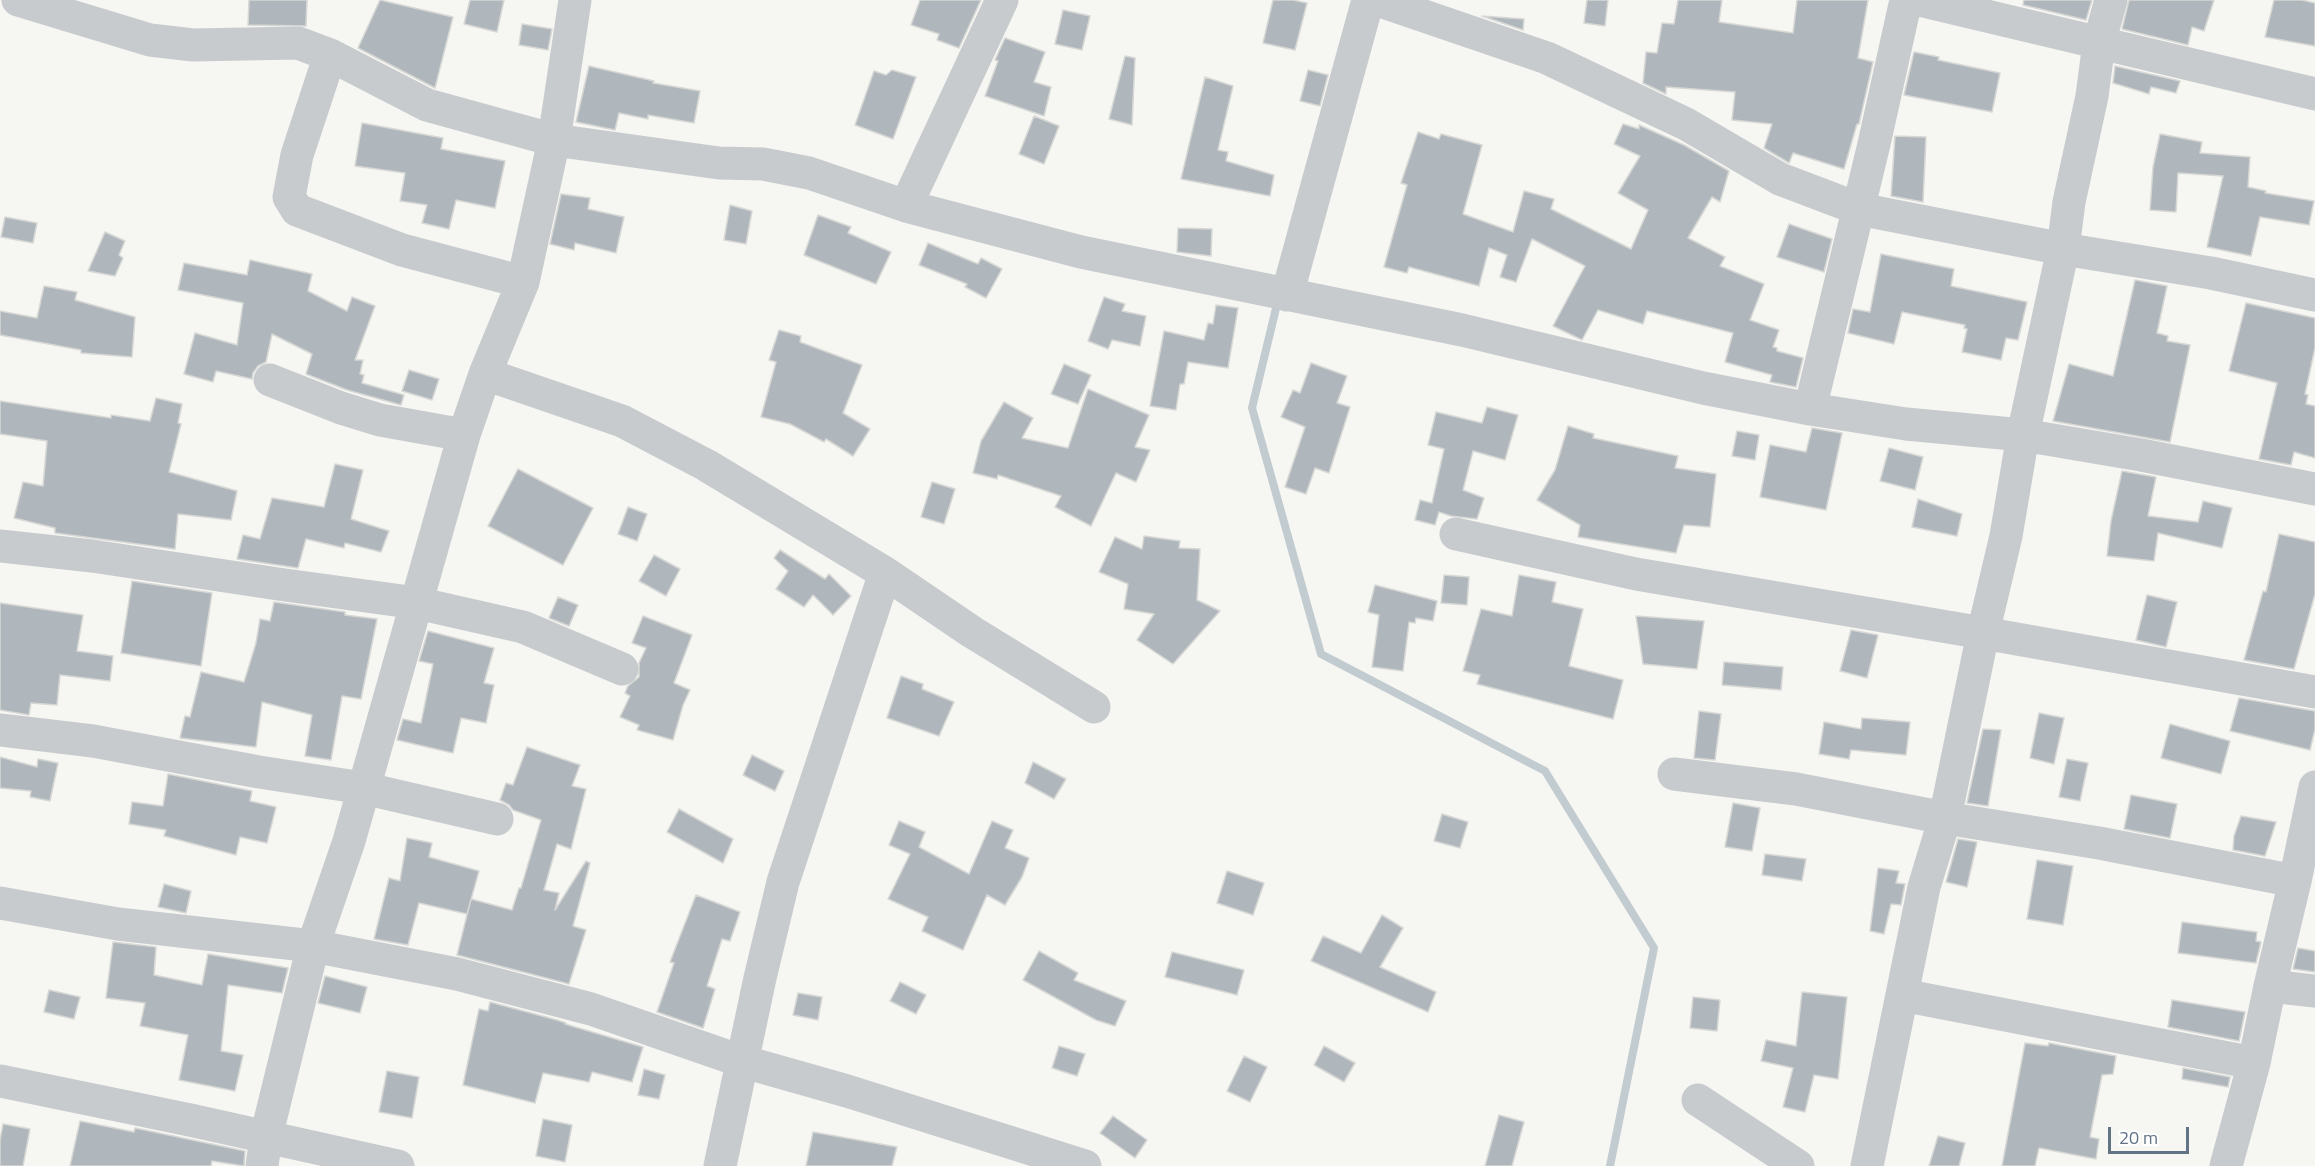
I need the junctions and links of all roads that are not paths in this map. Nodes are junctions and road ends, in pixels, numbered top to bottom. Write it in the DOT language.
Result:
graph roads {
  1 [pos="18,0"];
  2 [pos="574,0"];
  3 [pos="1002,0"];
  4 [pos="1368,0"];
  5 [pos="1377,0"];
  6 [pos="1906,0"];
  7 [pos="1919,0"];
  8 [pos="2111,0"];
  9 [pos="2099,43"];
  10 [pos="330,55"];
  11 [pos="2315,94"];
  12 [pos="554,140"];
  13 [pos="906,207"];
  14 [pos="1859,209"];
  15 [pos="2063,249"];
  16 [pos="523,282"];
  17 [pos="1287,295"];
  18 [pos="2315,295"];
  19 [pos="485,374"];
  20 [pos="270,380"];
  21 [pos="1810,409"];
  22 [pos="464,435"];
  23 [pos="2023,435"];
  24 [pos="2315,489"];
  25 [pos="1456,534"];
  26 [pos="0,546"];
  27 [pos="885,573"];
  28 [pos="417,603"];
  29 [pos="1983,633"];
  30 [pos="622,669"];
  31 [pos="2315,693"];
  32 [pos="1094,707"];
  33 [pos="0,730"];
  34 [pos="1674,774"];
  35 [pos="363,788"];
  36 [pos="2315,788"];
  37 [pos="1945,818"];
  38 [pos="497,819"];
  39 [pos="2295,881"];
  40 [pos="0,903"];
  41 [pos="313,946"];
  42 [pos="2270,986"];
  43 [pos="2315,991"];
  44 [pos="1902,994"];
  45 [pos="741,1061"];
  46 [pos="2254,1063"];
  47 [pos="0,1081"];
  48 [pos="1698,1100"];
  49 [pos="264,1151"];
  50 [pos="398,1166"];
  51 [pos="720,1166"];
  52 [pos="1085,1166"];
  53 [pos="1797,1166"];
  54 [pos="1867,1166"];
  55 [pos="2226,1166"];
  1 -- 10 [label="street"];
  2 -- 12 [label="street"];
  3 -- 13 [label="street"];
  4 -- 17 [label="street"];
  5 -- 14 [label="street"];
  6 -- 14 [label="street"];
  7 -- 9 [label="street"];
  8 -- 9 [label="street"];
  9 -- 11 [label="street"];
  9 -- 15 [label="street"];
  10 -- 12 [label="street"];
  10 -- 16 [label="street"];
  12 -- 13 [label="street"];
  12 -- 16 [label="street"];
  13 -- 17 [label="street"];
  14 -- 15 [label="street"];
  14 -- 21 [label="street"];
  15 -- 18 [label="street"];
  15 -- 23 [label="street"];
  16 -- 19 [label="street"];
  17 -- 21 [label="street"];
  19 -- 22 [label="street"];
  19 -- 27 [label="street"];
  20 -- 22 [label="street"];
  21 -- 23 [label="street"];
  22 -- 28 [label="street"];
  23 -- 24 [label="street"];
  23 -- 29 [label="street"];
  25 -- 29 [label="street"];
  26 -- 28 [label="street"];
  27 -- 32 [label="street"];
  27 -- 45 [label="street"];
  28 -- 30 [label="street"];
  28 -- 35 [label="street"];
  29 -- 31 [label="street"];
  29 -- 37 [label="street"];
  33 -- 35 [label="street"];
  34 -- 37 [label="street"];
  35 -- 38 [label="street"];
  35 -- 41 [label="street"];
  36 -- 39 [label="street"];
  37 -- 39 [label="street"];
  37 -- 44 [label="street"];
  39 -- 42 [label="street"];
  40 -- 41 [label="street"];
  41 -- 45 [label="street"];
  41 -- 49 [label="street"];
  42 -- 43 [label="street"];
  42 -- 46 [label="street"];
  44 -- 46 [label="street"];
  44 -- 54 [label="street"];
  45 -- 51 [label="street"];
  45 -- 52 [label="street"];
  46 -- 55 [label="street"];
  47 -- 49 [label="street"];
  48 -- 53 [label="street"];
  49 -- 50 [label="street"];
}
